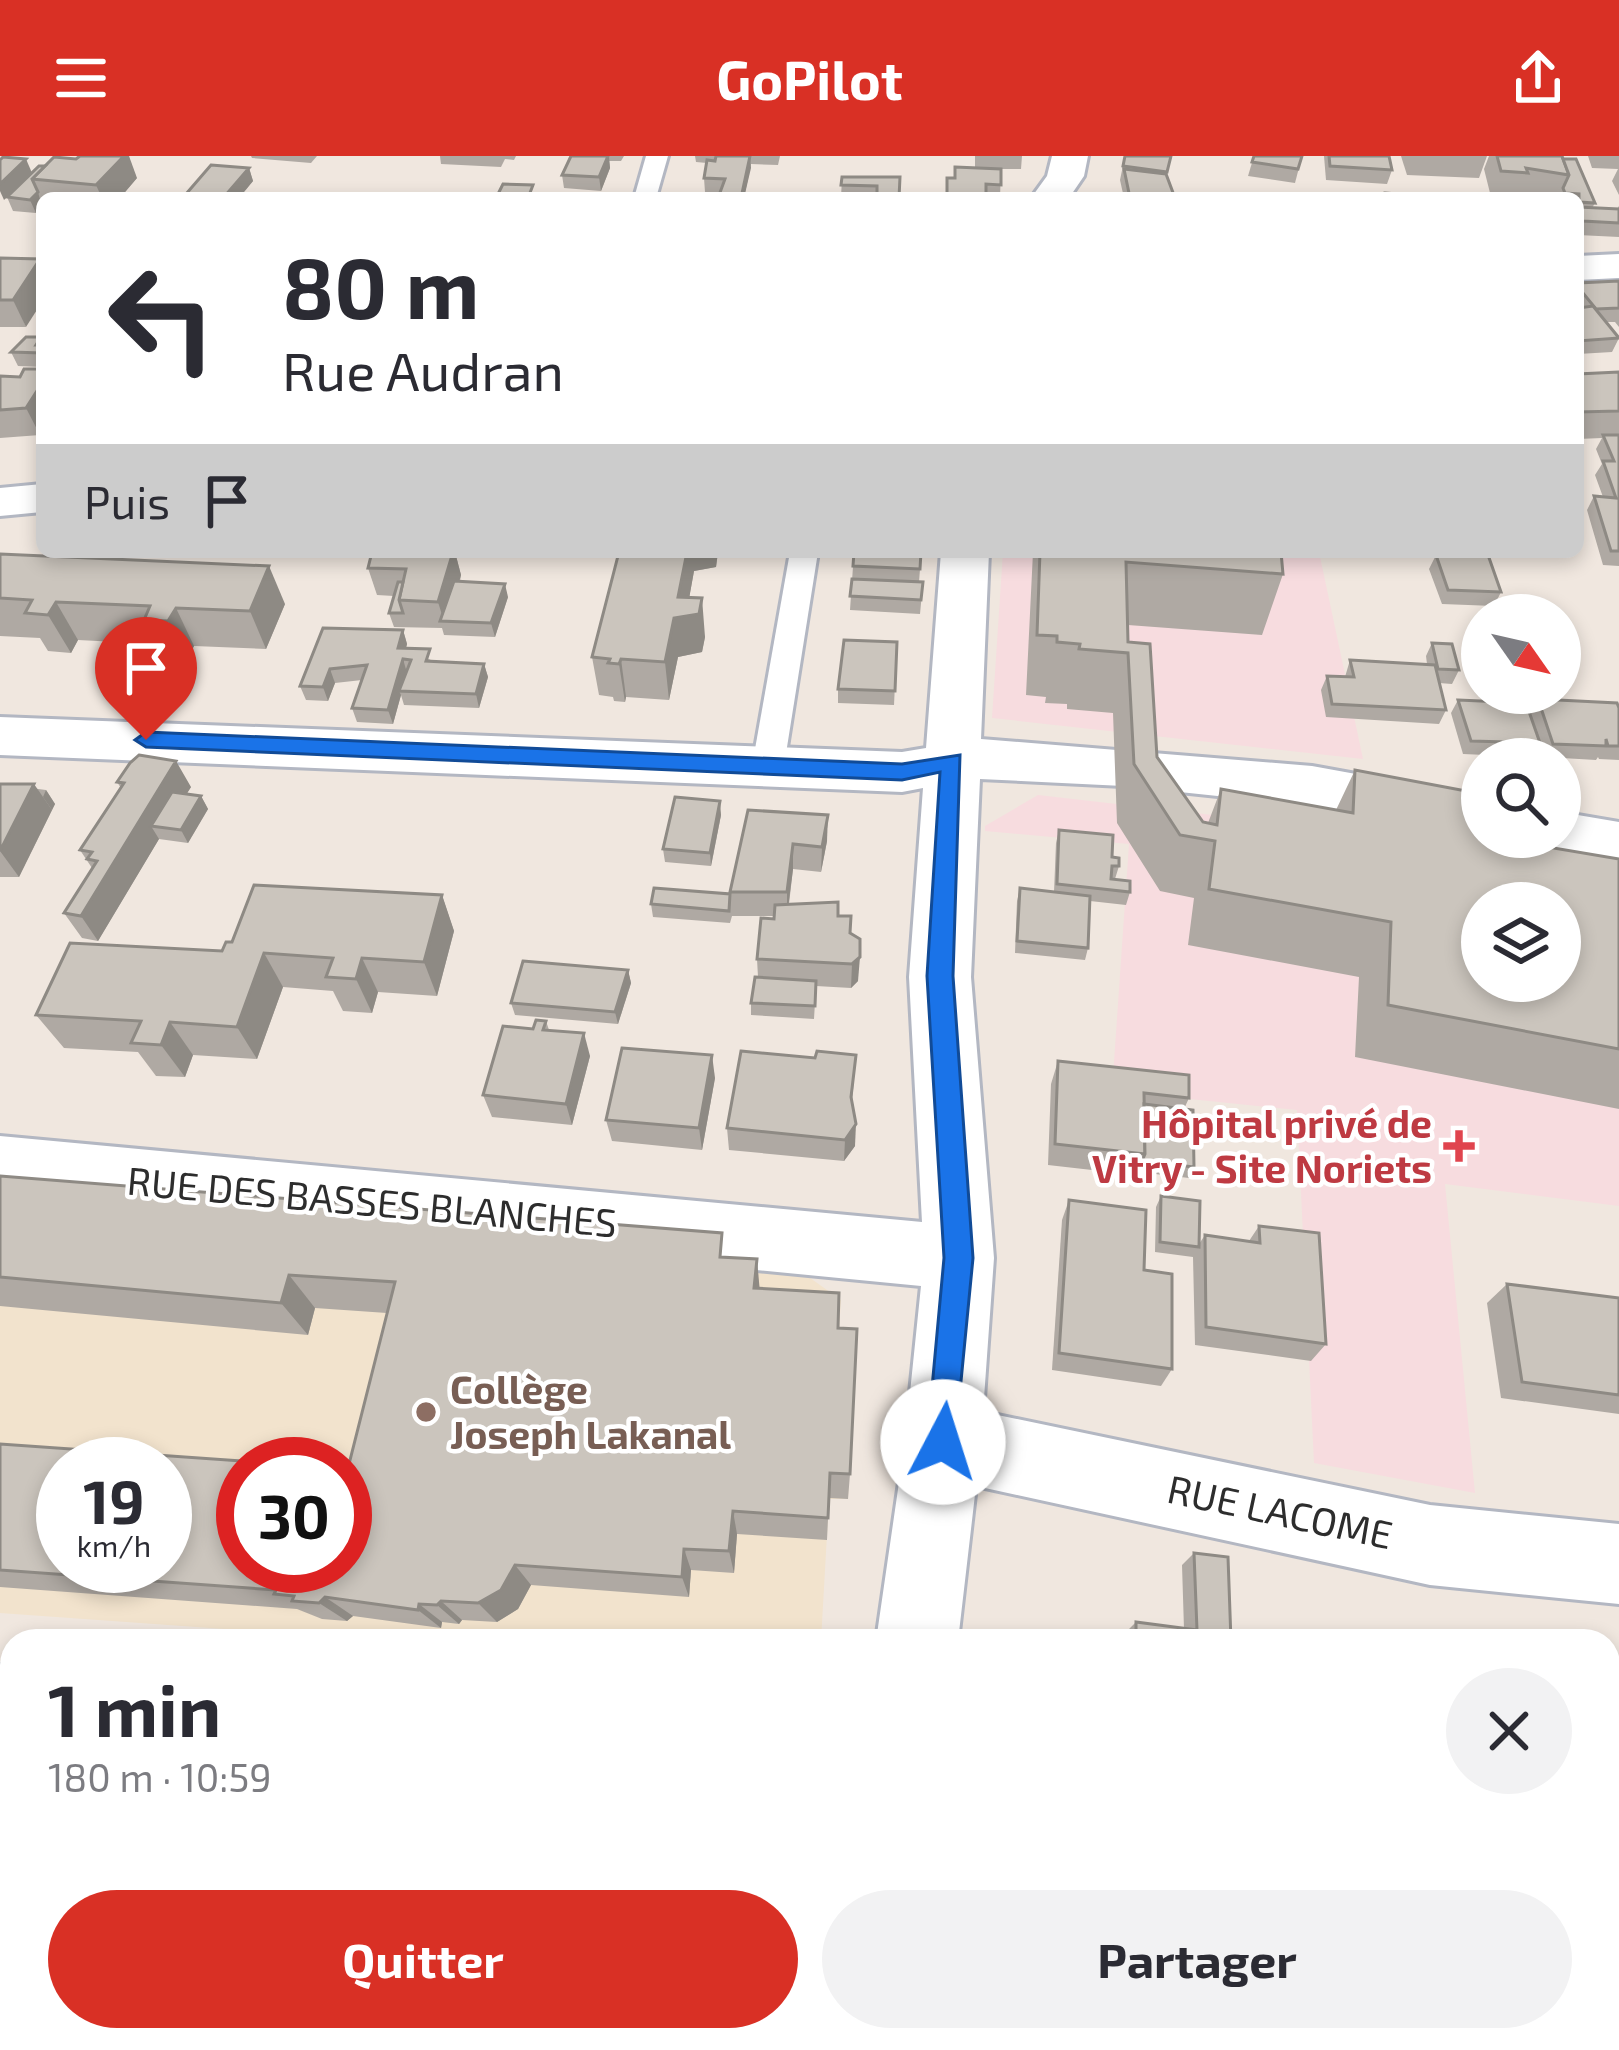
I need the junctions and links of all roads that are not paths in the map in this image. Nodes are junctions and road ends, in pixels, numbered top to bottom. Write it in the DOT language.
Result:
graph roads {
  1 [pos="657,156"];
  2 [pos="1070,156"];
  3 [pos="647,192"];
  4 [pos="1054,192"];
  5 [pos="1619,266"];
  6 [pos="1584,268"];
  7 [pos="36,499"];
  8 [pos="0,502"];
  9 [pos="803,558"];
  10 [pos="965,558"];
  11 [pos="0,736"];
  12 [pos="952,761"];
  13 [pos="768,766"];
  14 [pos="1461,814"];
  15 [pos="1581,837"];
  16 [pos="1619,844"];
  17 [pos="0,1166"];
  18 [pos="959,1258"];
  19 [pos="943,1442"];
  20 [pos="1619,1564"];
  21 [pos="919,1629"];
  1 -- 3 [label="lane"];
  2 -- 4 [label="street"];
  5 -- 6 [label="street"];
  7 -- 8 [label="street"];
  9 -- 13 [label="lane"];
  10 -- 12 [label="street"];
  11 -- 13 [label="street"];
  12 -- 13 [label="street"];
  12 -- 14 [label="street"];
  12 -- 18 [label="street"];
  15 -- 16 [label="street"];
  17 -- 18 [label="street, RUE DES BASSES BLANCHES"];
  18 -- 19 [label="street"];
  19 -- 20 [label="street, RUE LACOME"];
  19 -- 21 [label="street"];
}
